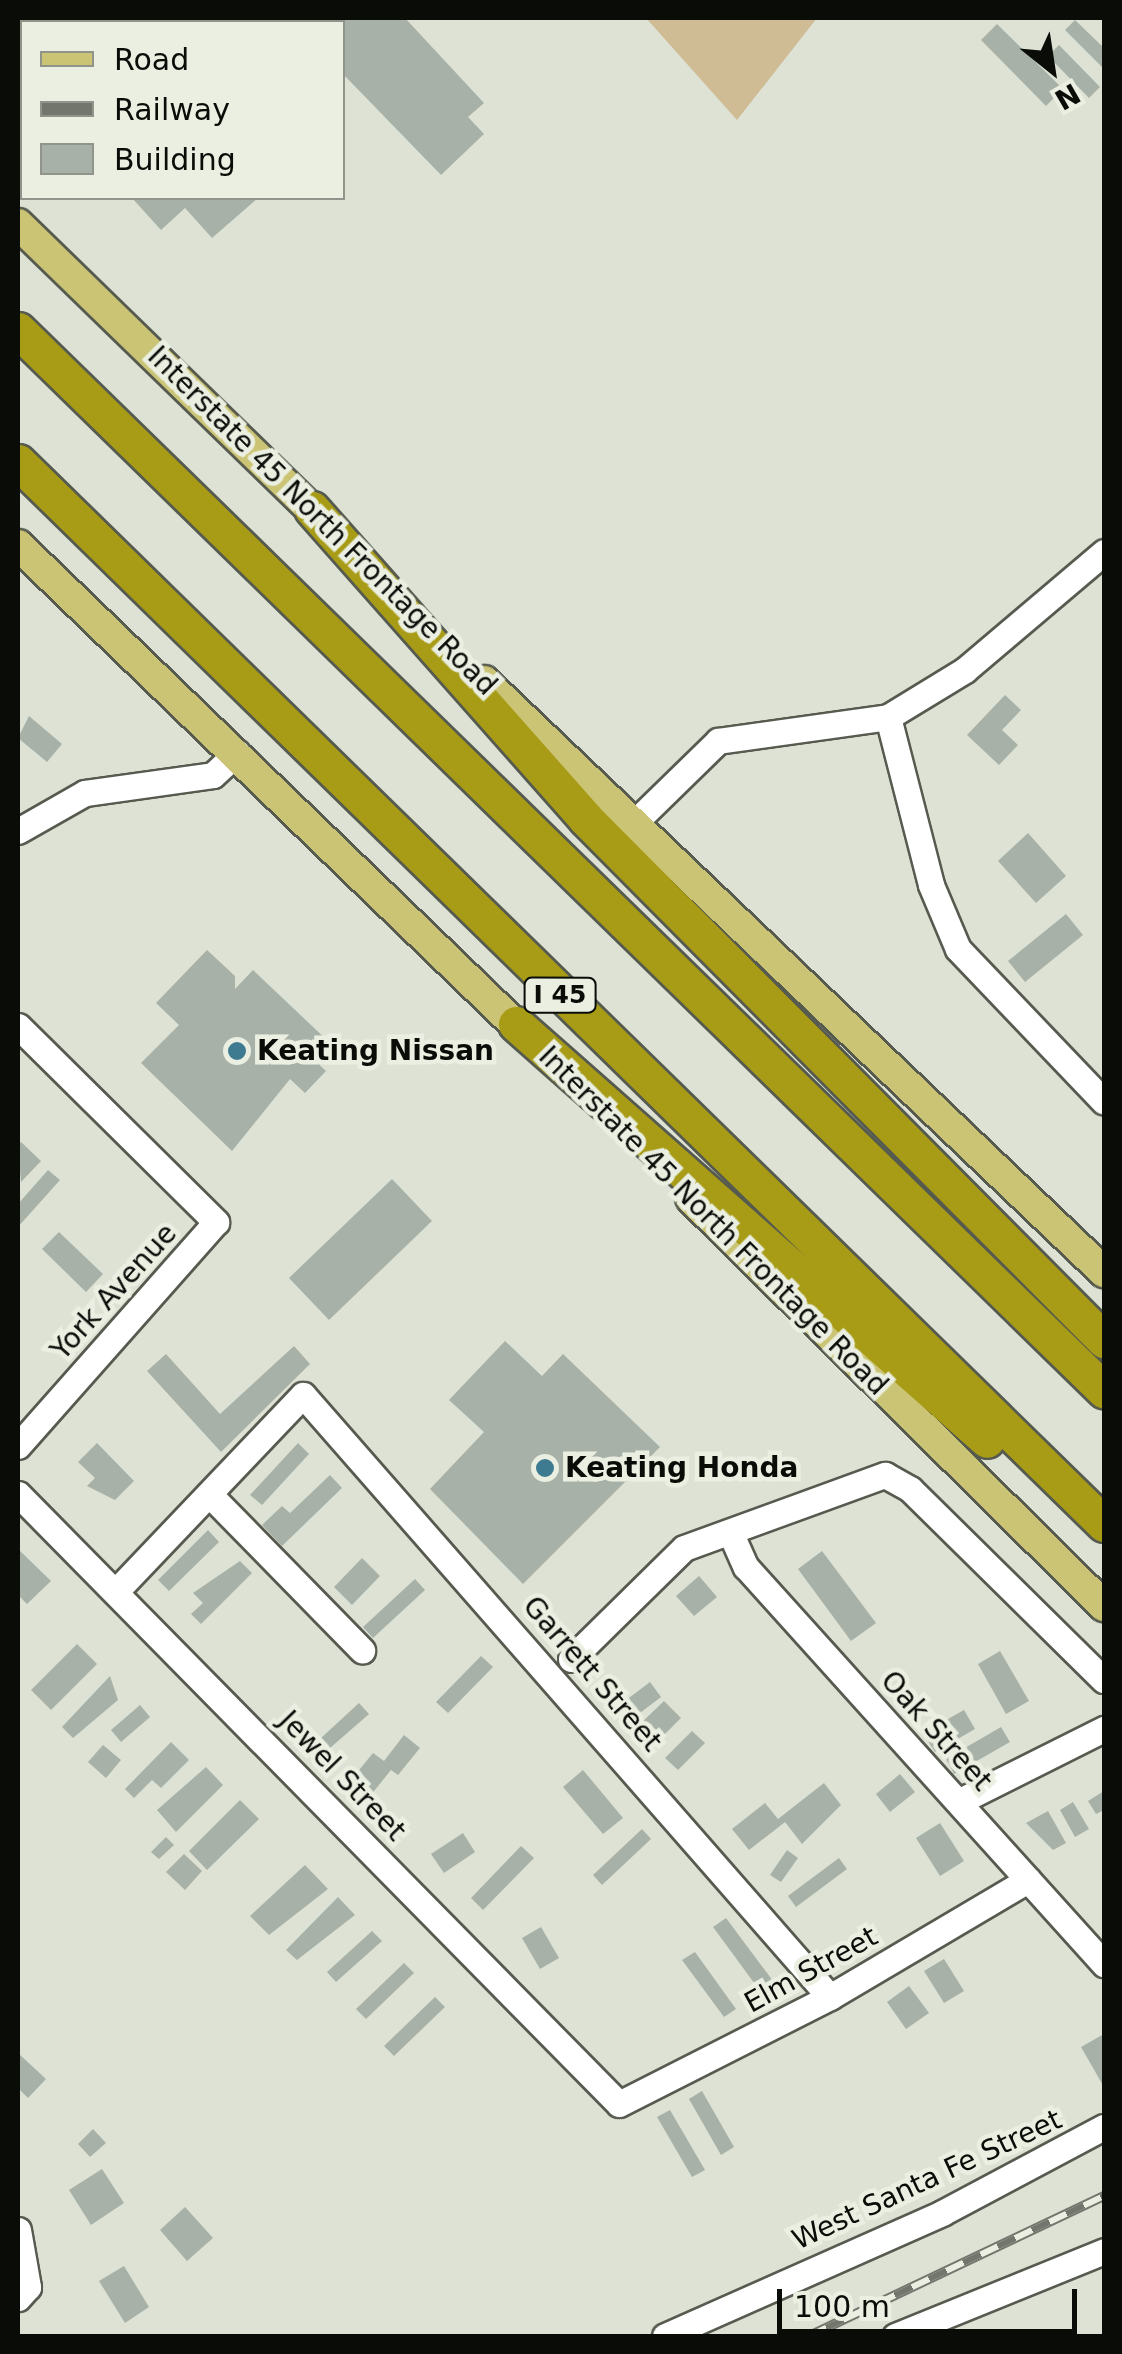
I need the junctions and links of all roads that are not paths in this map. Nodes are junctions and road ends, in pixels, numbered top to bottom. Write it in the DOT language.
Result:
graph roads {
  1 [pos="18,224"];
  2 [pos="18,330"];
  3 [pos="18,462"];
  4 [pos="312,509"];
  5 [pos="18,545"];
  6 [pos="1104,552"];
  7 [pos="888,717"];
  8 [pos="237,753"];
  9 [pos="633,824"];
  10 [pos="18,830"];
  11 [pos="516,1024"];
  12 [pos="18,1026"];
  13 [pos="1104,1102"];
  14 [pos="1104,1272"];
  15 [pos="1104,1340"];
  16 [pos="1104,1390"];
  17 [pos="18,1446"];
  18 [pos="18,1494"];
  19 [pos="209,1494"];
  20 [pos="1104,1524"];
  21 [pos="732,1534"];
  22 [pos="1104,1538"];
  23 [pos="118,1589"];
  24 [pos="1104,1606"];
  25 [pos="362,1650"];
  26 [pos="571,1659"];
  27 [pos="1104,1680"];
  28 [pos="1104,1729"];
  29 [pos="960,1801"];
  30 [pos="1028,1880"];
  31 [pos="1104,1964"];
  32 [pos="830,1997"];
  33 [pos="619,2104"];
  34 [pos="1104,2127"];
  35 [pos="18,2230"];
  36 [pos="1104,2251"];
  37 [pos="23,2293"];
  38 [pos="665,2336"];
  39 [pos="895,2336"];
  1 -- 4 [label="main road, Interstate 45 North Frontage Road"];
  2 -- 16 [label="highway"];
  3 -- 20 [label="highway, I 45"];
  4 -- 9 [label="main road, Interstate 45 North Frontage Road"];
  4 -- 15 [label="highway"];
  5 -- 8 [label="main road, Interstate 45 North Frontage Road"];
  6 -- 7 [label="street"];
  7 -- 9 [label="street"];
  7 -- 13 [label="street"];
  8 -- 10 [label="street"];
  8 -- 11 [label="main road, Interstate 45 North Frontage Road"];
  9 -- 14 [label="main road, Interstate 45 North Frontage Road"];
  11 -- 22 [label="highway"];
  11 -- 24 [label="main road, Interstate 45 North Frontage Road"];
  12 -- 17 [label="street, York Avenue"];
  18 -- 23 [label="street, Jewel Street"];
  19 -- 23 [label="street"];
  19 -- 25 [label="street"];
  19 -- 32 [label="street, Garrett Street"];
  21 -- 26 [label="street"];
  21 -- 27 [label="street"];
  21 -- 29 [label="street, Oak Street"];
  23 -- 33 [label="street, Jewel Street"];
  28 -- 29 [label="street"];
  29 -- 30 [label="street, Oak Street"];
  30 -- 31 [label="street, Oak Street"];
  30 -- 32 [label="street, Elm Street"];
  32 -- 33 [label="street, Elm Street"];
  34 -- 38 [label="street, West Santa Fe Street"];
  35 -- 37 [label="street"];
  36 -- 39 [label="street"];
}
